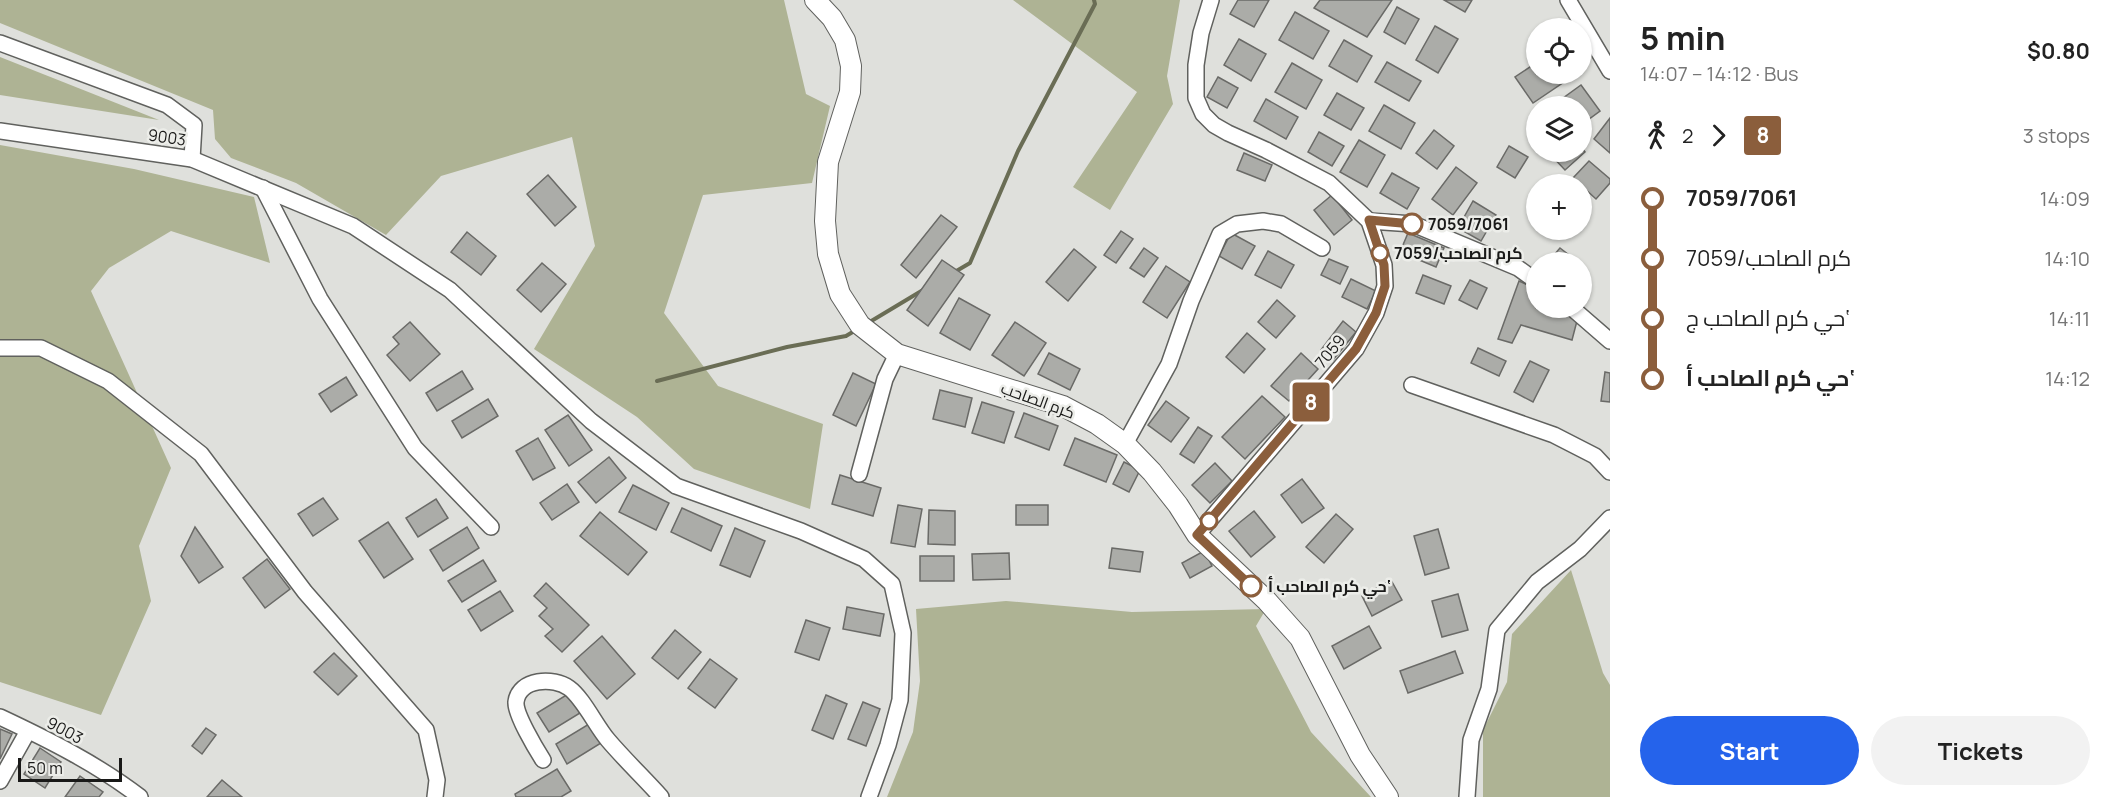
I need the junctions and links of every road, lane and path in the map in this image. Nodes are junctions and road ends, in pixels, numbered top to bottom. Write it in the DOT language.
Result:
graph roads {
  1 [pos="815,0"];
  2 [pos="1211,0"];
  3 [pos="1568,0"];
  4 [pos="0,43"];
  5 [pos="1610,71"];
  6 [pos="0,131"];
  7 [pos="192,159"];
  8 [pos="263,188"];
  9 [pos="1369,220"];
  10 [pos="1322,248"];
  11 [pos="1526,274"];
  12 [pos="1584,318"];
  13 [pos="1610,341"];
  14 [pos="0,348"];
  15 [pos="897,354"];
  16 [pos="1412,385"];
  17 [pos="1125,444"];
  18 [pos="1610,472"];
  19 [pos="859,474"];
  20 [pos="1610,518"];
  21 [pos="491,527"];
  22 [pos="1197,535"];
  23 [pos="0,717"];
  24 [pos="28,731"];
  25 [pos="543,760"];
  26 [pos="0,781"];
  27 [pos="140,797"];
  28 [pos="435,797"];
  29 [pos="662,797"];
  30 [pos="869,797"];
  31 [pos="1388,797"];
  32 [pos="1467,797"];
  1 -- 15 [label="street, كرم الصاحب"];
  2 -- 9 [label="street"];
  3 -- 5 [label="street"];
  4 -- 7 [label="street, 9003"];
  6 -- 7 [label="street, 9003"];
  7 -- 8 [label="street"];
  8 -- 21 [label="street"];
  8 -- 30 [label="street"];
  9 -- 11 [label="street"];
  9 -- 22 [label="street, 7059"];
  10 -- 17 [label="street"];
  12 -- 13 [label="street"];
  14 -- 28 [label="street"];
  15 -- 17 [label="street, كرم الصاحب"];
  15 -- 19 [label="street"];
  16 -- 18 [label="street"];
  17 -- 22 [label="street, كرم الصاحب"];
  20 -- 32 [label="street"];
  22 -- 31 [label="street, كرم الصاحب"];
  23 -- 24 [label="street, 9003"];
  24 -- 26 [label="street"];
  24 -- 27 [label="street, 9003"];
  25 -- 29 [label="street"];
}
